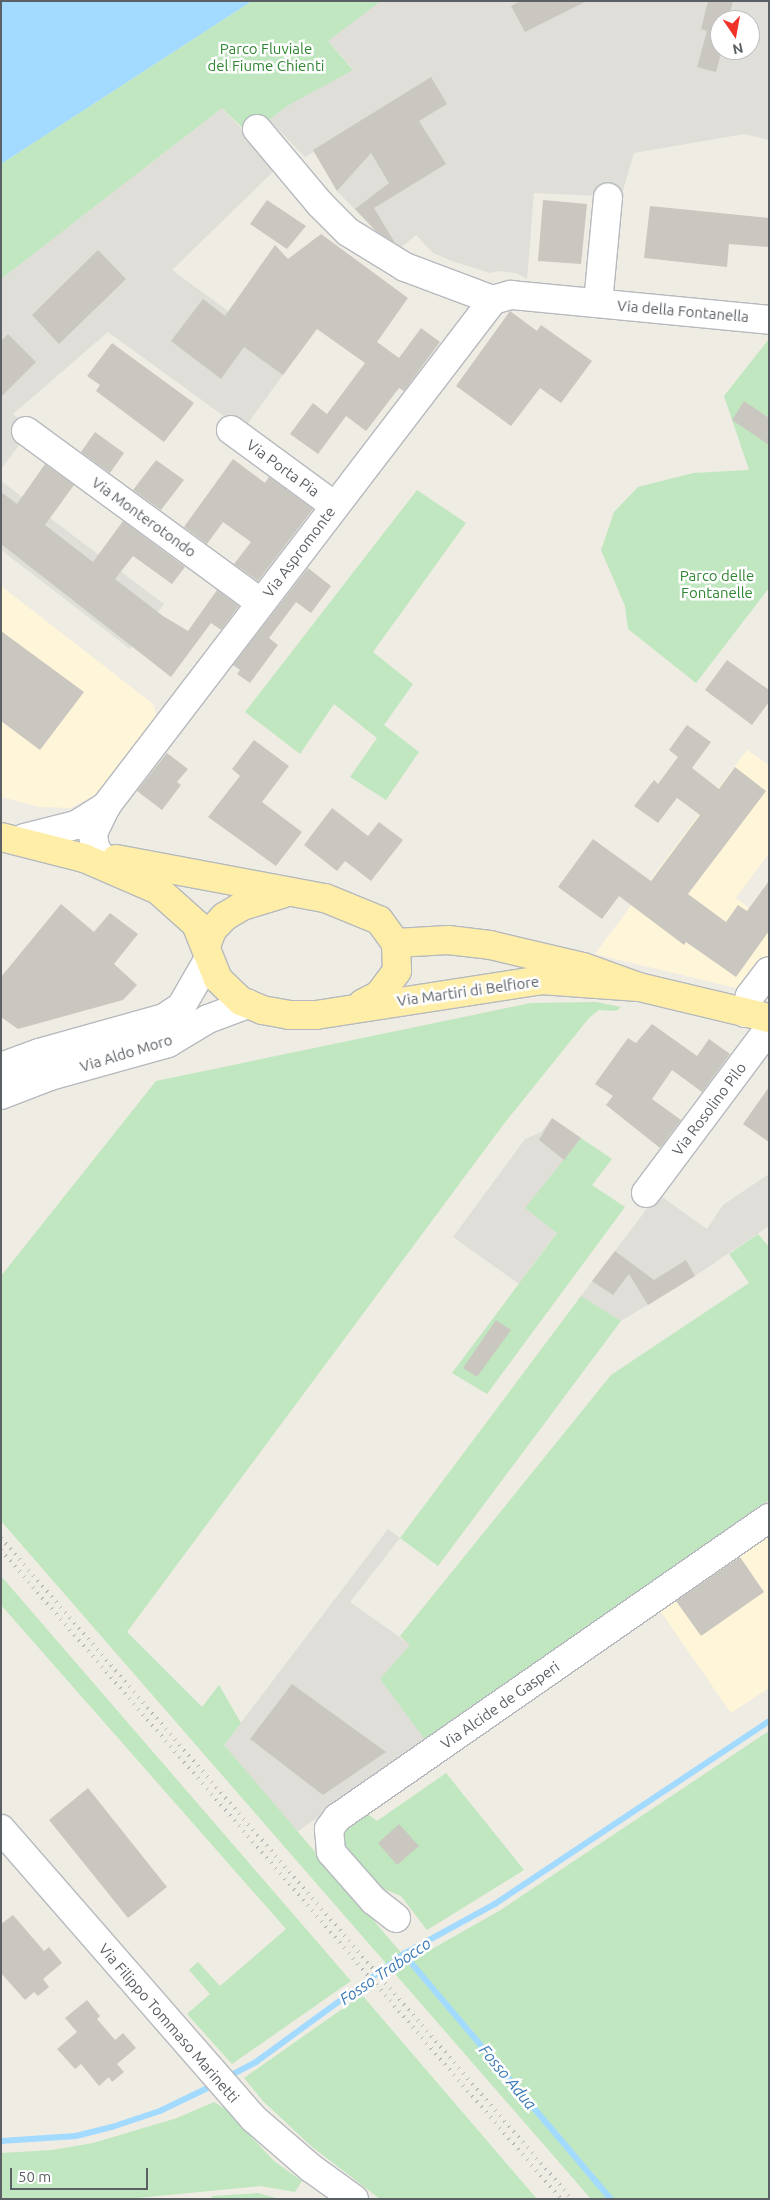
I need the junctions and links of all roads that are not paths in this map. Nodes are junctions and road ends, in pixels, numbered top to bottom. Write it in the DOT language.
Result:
graph roads {
  1 [pos="257,129"];
  2 [pos="608,197"];
  3 [pos="493,300"];
  4 [pos="598,303"];
  5 [pos="769,320"];
  6 [pos="231,430"];
  7 [pos="26,431"];
  8 [pos="335,506"];
  9 [pos="261,603"];
  10 [pos="106,806"];
  11 [pos="9,836"];
  12 [pos="100,855"];
  13 [pos="286,893"];
  14 [pos="396,943"];
  15 [pos="207,953"];
  16 [pos="769,971"];
  17 [pos="639,987"];
  18 [pos="248,1004"];
  19 [pos="357,1006"];
  20 [pos="761,1018"];
  21 [pos="1,1067"];
  22 [pos="1,1095"];
  23 [pos="646,1193"];
  24 [pos="769,1518"];
  25 [pos="1,1829"];
  26 [pos="396,1918"];
  27 [pos="354,2199"];
  1 -- 3 [label="street"];
  2 -- 4 [label="street, Via della Fontanella"];
  3 -- 4 [label="street, Via della Fontanella"];
  3 -- 8 [label="street, Via Aspromonte"];
  4 -- 5 [label="street, Via della Fontanella"];
  6 -- 8 [label="street, Via Porta Pia"];
  7 -- 9 [label="street, Via Monterotondo"];
  8 -- 9 [label="street, Via Aspromonte"];
  9 -- 10 [label="street, Via Aspromonte"];
  10 -- 11 [label="street, Via Aspromonte"];
  10 -- 12 [label="street, Via Aspromonte"];
  11 -- 12 [label="main road"];
  11 -- 15 [label="main road, Via Martiri di Belfiore"];
  12 -- 13 [label="main road"];
  13 -- 14 [label="main road"];
  13 -- 15 [label="main road"];
  14 -- 17 [label="main road, Via Martiri di Belfiore"];
  14 -- 19 [label="main road, Via Martiri di Belfiore"];
  15 -- 18 [label="main road, Via Martiri di Belfiore"];
  15 -- 21 [label="street, Via Aldo Moro"];
  16 -- 20 [label="street, Via Rosolino Pilo"];
  17 -- 19 [label="main road, Via Martiri di Belfiore"];
  17 -- 20 [label="main road, Via Martiri di Belfiore"];
  18 -- 19 [label="main road, Via Martiri di Belfiore"];
  18 -- 22 [label="street, Via Aldo Moro"];
  20 -- 23 [label="street, Via Rosolino Pilo"];
  24 -- 26 [label="street, Via Alcide de Gasperi"];
  25 -- 27 [label="street, Via Filippo Tommaso Marinetti"];
}
